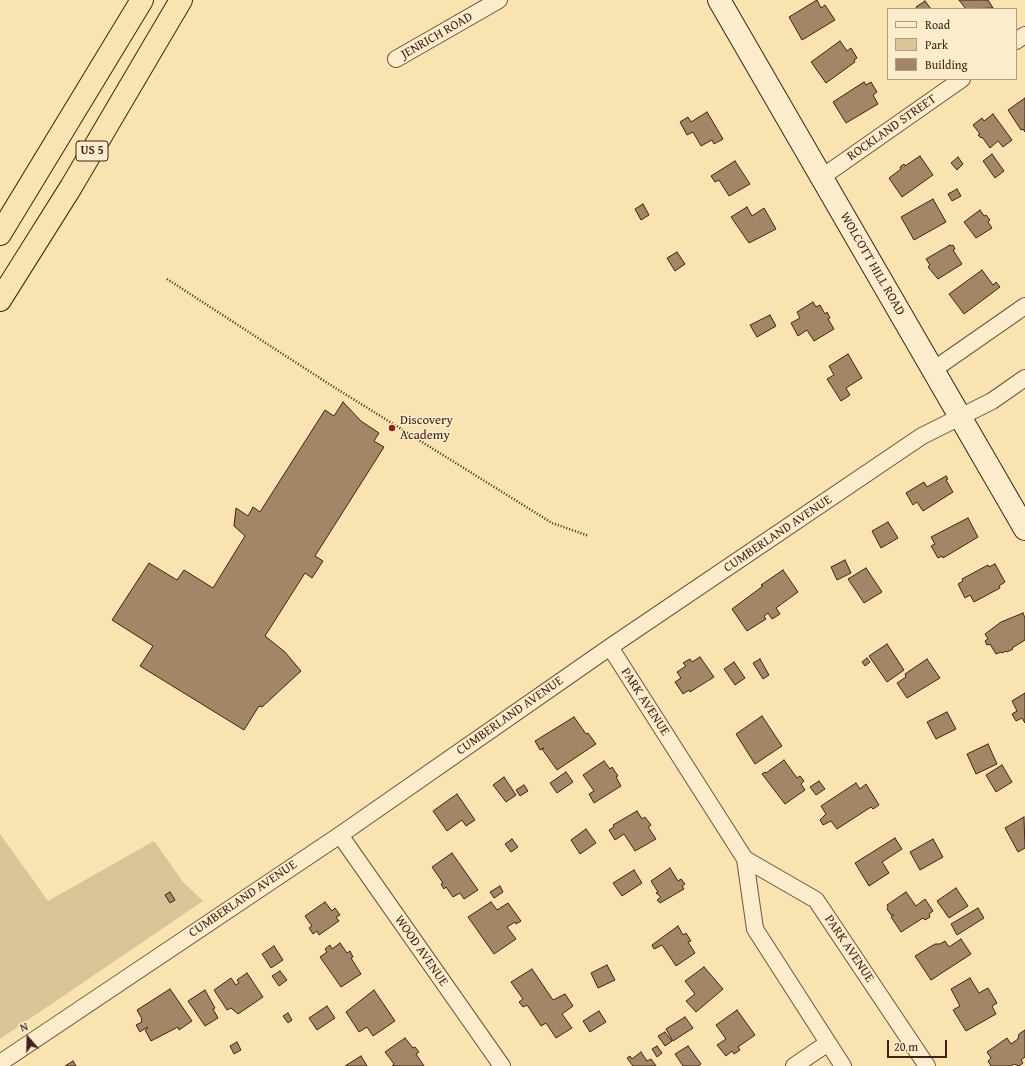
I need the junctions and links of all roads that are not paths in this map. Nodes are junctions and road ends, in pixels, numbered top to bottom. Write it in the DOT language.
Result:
graph roads {
  1 [pos="142,0"];
  2 [pos="181,0"];
  3 [pos="499,0"];
  4 [pos="719,0"];
  5 [pos="396,59"];
  6 [pos="961,80"];
  7 [pos="822,177"];
  8 [pos="0,234"];
  9 [pos="0,300"];
  10 [pos="1025,306"];
  11 [pos="933,370"];
  12 [pos="1025,378"];
  13 [pos="960,417"];
  14 [pos="1025,529"];
  15 [pos="610,647"];
  16 [pos="340,835"];
  17 [pos="745,859"];
  18 [pos="828,1043"];
  19 [pos="0,1063"];
  20 [pos="502,1066"];
  21 [pos="794,1066"];
  22 [pos="843,1066"];
  23 [pos="927,1066"];
  1 -- 8 [label="highway, US 5"];
  2 -- 9 [label="highway, US 5"];
  3 -- 5 [label="street, JENRICH ROAD"];
  4 -- 7 [label="street, WOLCOTT HILL ROAD"];
  6 -- 7 [label="street, ROCKLAND STREET"];
  7 -- 11 [label="street, WOLCOTT HILL ROAD"];
  10 -- 11 [label="street"];
  11 -- 13 [label="street, WOLCOTT HILL ROAD"];
  12 -- 13 [label="street, CUMBERLAND AVENUE"];
  13 -- 14 [label="street, WOLCOTT HILL ROAD"];
  13 -- 15 [label="street, CUMBERLAND AVENUE"];
  15 -- 16 [label="street, CUMBERLAND AVENUE"];
  15 -- 17 [label="street, PARK AVENUE"];
  16 -- 19 [label="street, CUMBERLAND AVENUE"];
  16 -- 20 [label="street, WOOD AVENUE"];
  17 -- 18 [label="street, PARK AVENUE"];
  17 -- 23 [label="street, PARK AVENUE"];
  18 -- 21 [label="street"];
  18 -- 22 [label="street, PARK AVENUE"];
}
